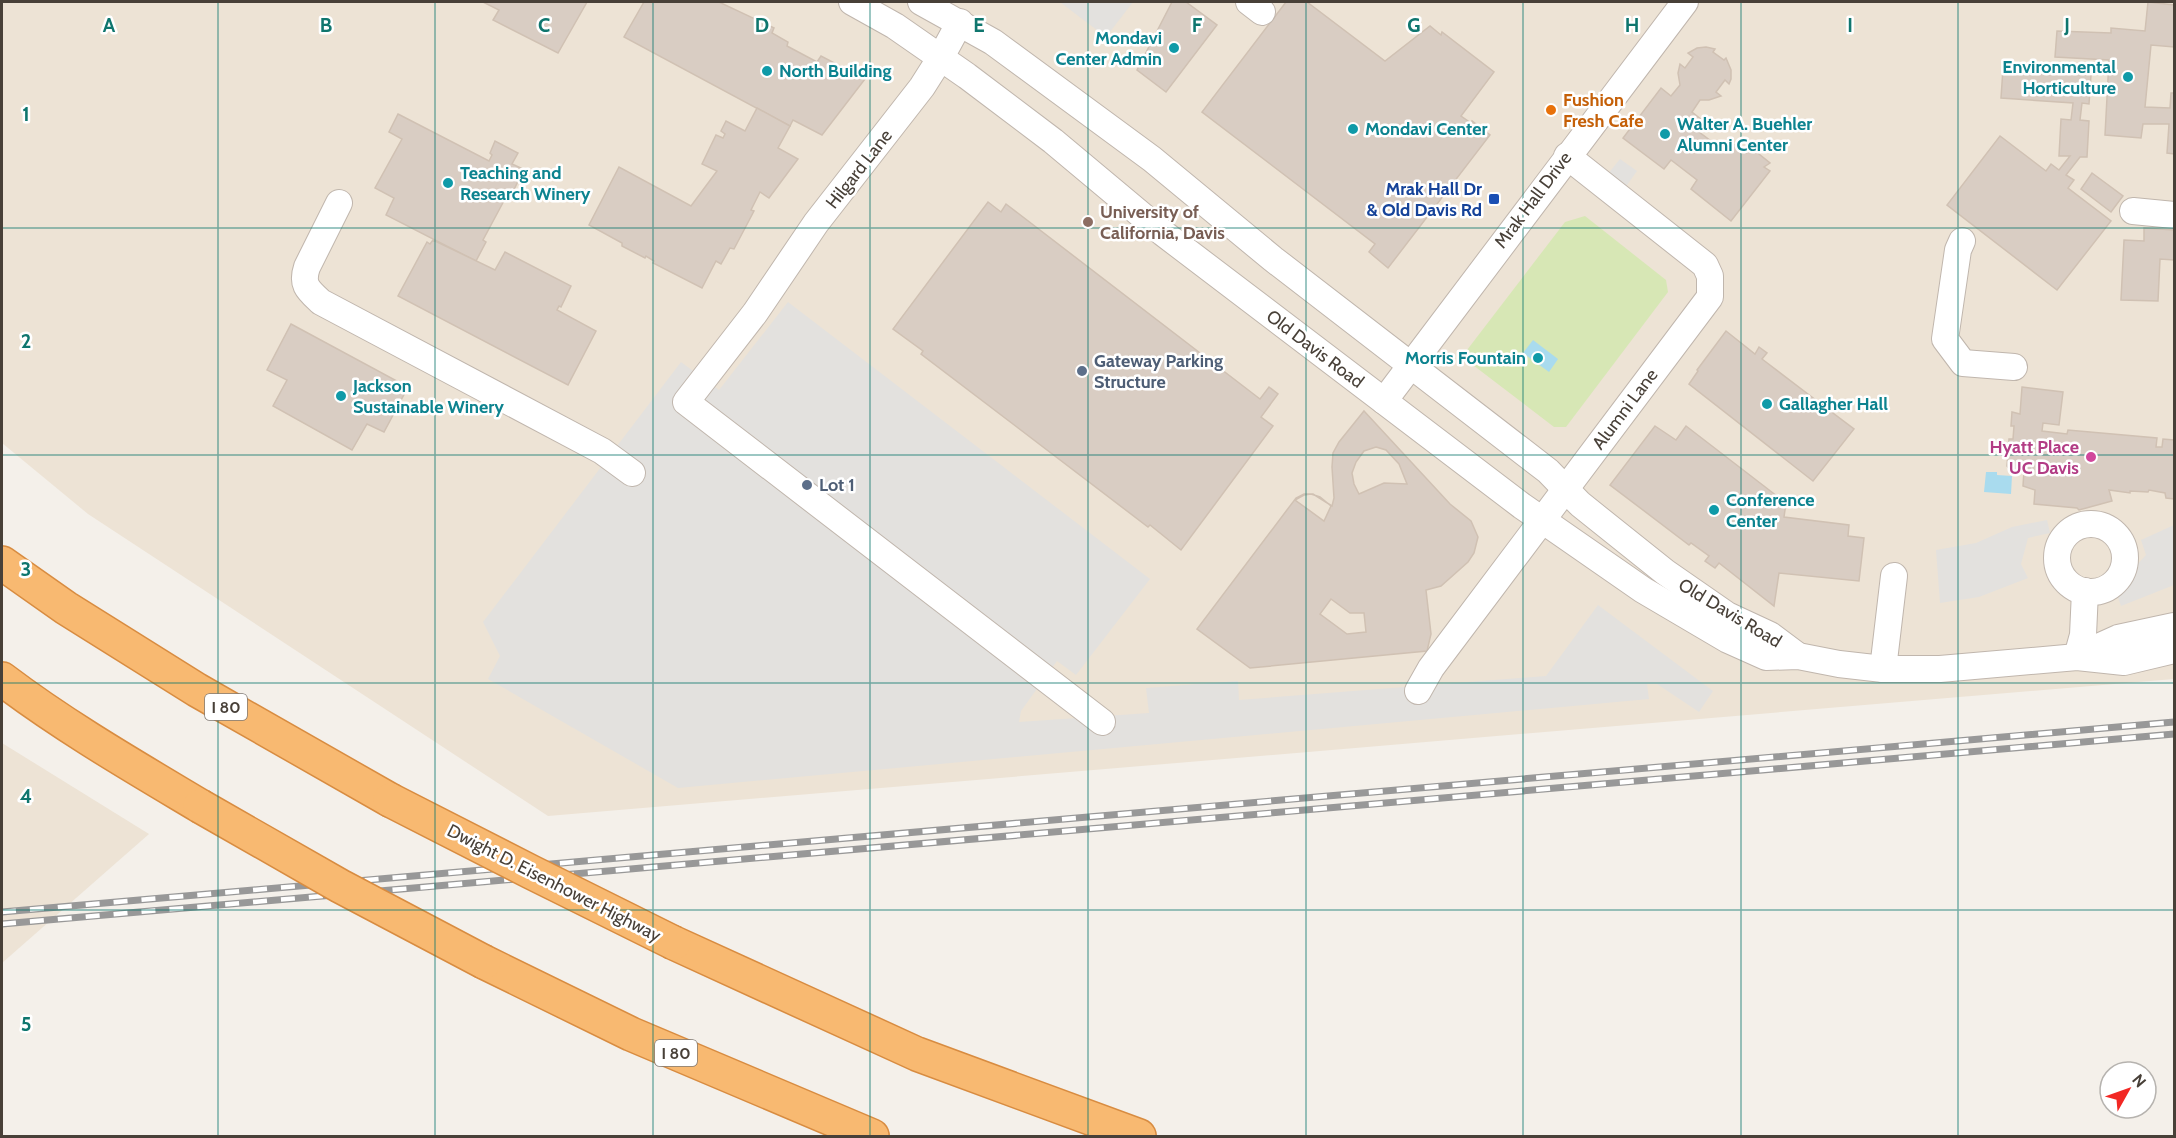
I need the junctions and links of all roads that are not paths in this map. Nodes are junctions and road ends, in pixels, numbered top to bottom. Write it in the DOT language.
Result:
graph roads {
  1 [pos="852,2"];
  2 [pos="921,2"];
  3 [pos="1685,2"];
  4 [pos="960,22"];
  5 [pos="942,57"];
  6 [pos="1567,156"];
  7 [pos="339,203"];
  8 [pos="2133,211"];
  9 [pos="2175,215"];
  10 [pos="1962,241"];
  11 [pos="1410,365"];
  12 [pos="2014,367"];
  13 [pos="1384,401"];
  14 [pos="633,472"];
  15 [pos="1565,488"];
  16 [pos="1542,520"];
  17 [pos="2,544"];
  18 [pos="2,563"];
  19 [pos="1894,576"];
  20 [pos="2085,591"];
  21 [pos="66,608"];
  22 [pos="2175,626"];
  23 [pos="2175,650"];
  24 [pos="1798,656"];
  25 [pos="2077,657"];
  26 [pos="1883,669"];
  27 [pos="2,679"];
  28 [pos="1418,691"];
  29 [pos="2,694"];
  30 [pos="34,703"];
  31 [pos="1102,722"];
  32 [pos="872,1137"];
  33 [pos="1139,1137"];
  1 -- 5 [label="street, Old Davis Road"];
  2 -- 4 [label="street, Old Davis Road"];
  3 -- 6 [label="street, Mrak Hall Drive"];
  4 -- 5 [label="street, Hilgard Lane"];
  4 -- 11 [label="street, Old Davis Road"];
  5 -- 13 [label="street, Old Davis Road"];
  5 -- 31 [label="street, Hilgard Lane"];
  6 -- 11 [label="street, Mrak Hall Drive"];
  6 -- 15 [label="street, Alumni Lane"];
  7 -- 14 [label="street"];
  8 -- 9 [label="street"];
  10 -- 12 [label="street"];
  11 -- 13 [label="street, Mrak Hall Drive"];
  11 -- 15 [label="street, Old Davis Road"];
  13 -- 16 [label="street, Old Davis Road"];
  15 -- 16 [label="street, Alumni Lane"];
  15 -- 24 [label="street, Old Davis Road"];
  16 -- 24 [label="street, Old Davis Road"];
  16 -- 28 [label="street, Alumni Lane"];
  17 -- 21 [label="highway"];
  18 -- 21 [label="highway, Dwight D. Eisenhower Highway / I 80"];
  19 -- 26 [label="street"];
  20 -- 25 [label="street"];
  21 -- 33 [label="highway, Dwight D. Eisenhower Highway / I 80, bridge"];
  22 -- 25 [label="street, Old Davis Road"];
  23 -- 25 [label="street, Old Davis Road"];
  24 -- 26 [label="street, Old Davis Road"];
  25 -- 26 [label="street, Old Davis Road"];
  27 -- 30 [label="highway, I 80"];
  29 -- 30 [label="highway"];
  30 -- 32 [label="highway, I 80, bridge"];
}
